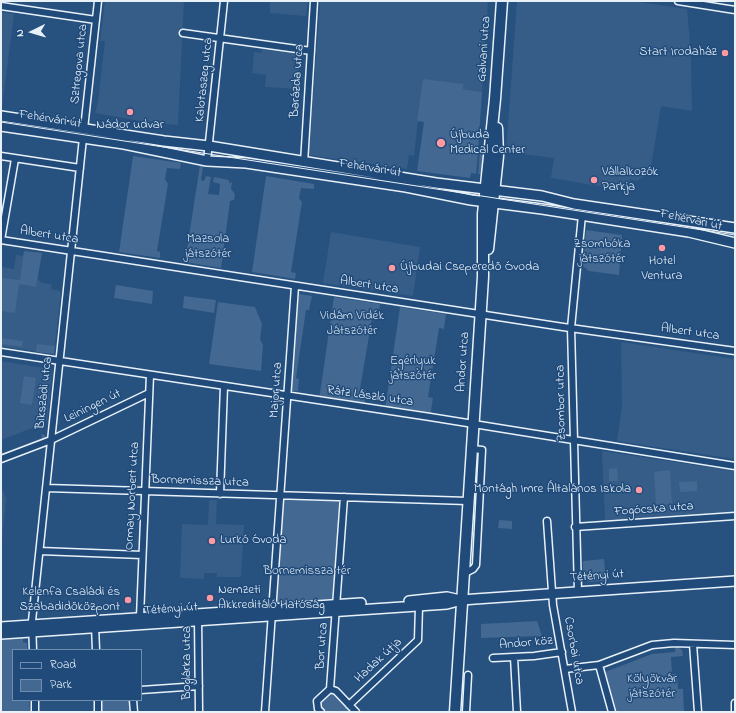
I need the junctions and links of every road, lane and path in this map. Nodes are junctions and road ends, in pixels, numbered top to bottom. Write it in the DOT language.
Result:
graph roads {
  1 [pos="98,1"];
  2 [pos="224,1"];
  3 [pos="314,1"];
  4 [pos="502,1"];
  5 [pos="678,1"];
  6 [pos="1,6"];
  7 [pos="735,10"];
  8 [pos="96,20"];
  9 [pos="183,33"];
  10 [pos="220,39"];
  11 [pos="311,51"];
  12 [pos="1,116"];
  13 [pos="1,126"];
  14 [pos="84,134"];
  15 [pos="209,146"];
  16 [pos="1,156"];
  17 [pos="15,158"];
  18 [pos="207,161"];
  19 [pos="304,163"];
  20 [pos="80,168"];
  21 [pos="491,189"];
  22 [pos="489,202"];
  23 [pos="582,215"];
  24 [pos="735,228"];
  25 [pos="710,237"];
  26 [pos="735,239"];
  27 [pos="1,240"];
  28 [pos="735,243"];
  29 [pos="72,251"];
  30 [pos="295,286"];
  31 [pos="481,314"];
  32 [pos="571,328"];
  33 [pos="735,351"];
  34 [pos="1,352"];
  35 [pos="59,361"];
  36 [pos="150,375"];
  37 [pos="224,386"];
  38 [pos="149,393"];
  39 [pos="287,396"];
  40 [pos="473,425"];
  41 [pos="51,440"];
  42 [pos="574,440"];
  43 [pos="472,449"];
  44 [pos="1,459"];
  45 [pos="735,466"];
  46 [pos="46,488"];
  47 [pos="145,491"];
  48 [pos="220,494"];
  49 [pos="281,495"];
  50 [pos="344,497"];
  51 [pos="468,501"];
  52 [pos="735,516"];
  53 [pos="547,521"];
  54 [pos="575,527"];
  55 [pos="40,551"];
  56 [pos="142,555"];
  57 [pos="463,574"];
  58 [pos="735,581"];
  59 [pos="578,592"];
  60 [pos="553,594"];
  61 [pos="462,600"];
  62 [pos="419,606"];
  63 [pos="337,608"];
  64 [pos="272,612"];
  65 [pos="140,617"];
  66 [pos="198,618"];
  67 [pos="95,624"];
  68 [pos="1,627"];
  69 [pos="32,628"];
  70 [pos="1,634"];
  71 [pos="693,644"];
  72 [pos="735,645"];
  73 [pos="33,649"];
  74 [pos="96,649"];
  75 [pos="562,652"];
  76 [pos="514,657"];
  77 [pos="493,658"];
  78 [pos="599,665"];
  79 [pos="565,668"];
  80 [pos="468,675"];
  81 [pos="199,686"];
  82 [pos="330,689"];
  83 [pos="142,690"];
  84 [pos="35,701"];
  85 [pos="98,701"];
  86 [pos="133,701"];
  87 [pos="735,703"];
  88 [pos="349,705"];
  89 [pos="35,712"];
  90 [pos="98,712"];
  91 [pos="134,712"];
  92 [pos="199,712"];
  93 [pos="265,712"];
  94 [pos="321,712"];
  95 [pos="356,712"];
  96 [pos="455,712"];
  97 [pos="466,712"];
  98 [pos="516,712"];
  99 [pos="572,712"];
  100 [pos="612,712"];
  101 [pos="698,712"];
  102 [pos="735,712"];
  1 -- 8 [label="street, Sztregova utca"];
  2 -- 10 [label="street, Kalotaszeg utca"];
  3 -- 11 [label="street, Barázda utca"];
  4 -- 21 [label="main road, Galvani utca"];
  5 -- 7 [label="street"];
  6 -- 8 [label="street"];
  8 -- 14 [label="street, Sztregova utca"];
  9 -- 10 [label="street"];
  10 -- 11 [label="street"];
  10 -- 15 [label="street, Kalotaszeg utca"];
  11 -- 19 [label="street, Barázda utca"];
  12 -- 14 [label="street, Fehérvári út"];
  13 -- 14 [label="street, Fehérvári út"];
  14 -- 15 [label="street, Fehérvári út"];
  14 -- 18 [label="street, Fehérvári út"];
  14 -- 20 [label="street, Bikszádi utca"];
  15 -- 18 [label="street, Kalotaszeg utca"];
  15 -- 19 [label="street, Fehérvári út"];
  16 -- 17 [label="street"];
  17 -- 20 [label="street"];
  17 -- 27 [label="street"];
  18 -- 22 [label="street, Fehérvári út"];
  19 -- 21 [label="street, Fehérvári út"];
  20 -- 29 [label="street, Bikszádi utca"];
  21 -- 22 [label="main road, Andor utca"];
  21 -- 24 [label="street, Fehérvári út"];
  22 -- 23 [label="street, Fehérvári út"];
  22 -- 31 [label="main road, Andor utca"];
  23 -- 25 [label="street, Fehérvári út"];
  23 -- 32 [label="street, Zsombor utca"];
  25 -- 26 [label="street"];
  25 -- 28 [label="street, Fehérvári út"];
  27 -- 29 [label="street, Albert utca"];
  29 -- 30 [label="street, Albert utca"];
  29 -- 35 [label="street, Bikszádi utca"];
  30 -- 31 [label="street, Albert utca"];
  30 -- 39 [label="street, Major utca"];
  31 -- 32 [label="street, Albert utca"];
  31 -- 40 [label="main road, Andor utca"];
  32 -- 33 [label="street, Albert utca"];
  32 -- 42 [label="street, Zsombor utca"];
  34 -- 35 [label="street, Rátz László utca"];
  35 -- 36 [label="street, Rátz László utca"];
  35 -- 41 [label="street, Bikszádi utca"];
  36 -- 37 [label="street, Rátz László utca"];
  36 -- 38 [label="street, Ormay Norbert utca"];
  37 -- 39 [label="street, Rátz László utca"];
  37 -- 48 [label="street"];
  38 -- 41 [label="street, Leiningen út"];
  38 -- 47 [label="street, Ormay Norbert utca"];
  39 -- 40 [label="street, Rátz László utca"];
  39 -- 49 [label="street, Major utca"];
  40 -- 42 [label="street, Rátz László utca"];
  40 -- 43 [label="main road, Andor utca"];
  41 -- 44 [label="street, Leiningen út"];
  41 -- 46 [label="street, Bikszádi utca"];
  42 -- 45 [label="street, Rátz László utca"];
  42 -- 54 [label="street, Zsombor utca"];
  43 -- 51 [label="main road, Andor utca"];
  43 -- 57 [label="street"];
  46 -- 47 [label="street, Bornemissza utca"];
  46 -- 55 [label="street, Bikszádi utca"];
  47 -- 48 [label="street, Bornemissza utca"];
  47 -- 56 [label="street, Ormay Norbert utca"];
  48 -- 49 [label="street, Bornemissza utca"];
  49 -- 50 [label="street"];
  49 -- 64 [label="street"];
  50 -- 51 [label="street"];
  50 -- 63 [label="street"];
  51 -- 57 [label="main road, Andor utca"];
  52 -- 54 [label="street, Fogócska utca"];
  53 -- 60 [label="street, Csorbai utca"];
  54 -- 59 [label="street, Zsombor utca"];
  55 -- 56 [label="street"];
  55 -- 69 [label="street, Bikszádi utca"];
  56 -- 65 [label="street, Ormay Norbert utca"];
  57 -- 61 [label="main road, Andor utca"];
  58 -- 59 [label="street, Tétényi út"];
  59 -- 60 [label="street, Tétényi út"];
  60 -- 61 [label="street, Tétényi út"];
  60 -- 75 [label="street, Csorbai utca"];
  61 -- 62 [label="street, Tétényi út"];
  61 -- 63 [label="street, Tétényi út"];
  61 -- 96 [label="main road, Andor utca"];
  62 -- 63 [label="street, Tétényi út"];
  62 -- 88 [label="street, Hadak útja"];
  63 -- 64 [label="street, Tétényi út"];
  63 -- 82 [label="street, Bor utca"];
  64 -- 66 [label="street, Tétényi út"];
  64 -- 93 [label="street"];
  65 -- 66 [label="street, Tétényi út"];
  65 -- 67 [label="street, Tétényi út"];
  66 -- 67 [label="street, Tétényi út"];
  66 -- 81 [label="street, Boglárka utca"];
  67 -- 69 [label="street, Tétényi út"];
  67 -- 74 [label="street"];
  68 -- 69 [label="street, Tétényi út"];
  69 -- 70 [label="street, Tétényi út"];
  69 -- 73 [label="street, Bikszádi utca"];
  71 -- 72 [label="street"];
  71 -- 78 [label="street"];
  71 -- 101 [label="street"];
  75 -- 76 [label="street, Andor köz"];
  75 -- 79 [label="street, Csorbai utca"];
  76 -- 77 [label="street, Andor köz"];
  76 -- 98 [label="street"];
  78 -- 79 [label="street"];
  78 -- 100 [label="street"];
  79 -- 99 [label="street, Csorbai utca"];
  80 -- 97 [label="street"];
  81 -- 83 [label="street"];
  81 -- 92 [label="street, Boglárka utca"];
  82 -- 88 [label="street"];
  82 -- 94 [label="street"];
  84 -- 89 [label="street"];
  85 -- 90 [label="street"];
  86 -- 91 [label="street"];
  87 -- 102 [label="street"];
  88 -- 95 [label="street"];
}
